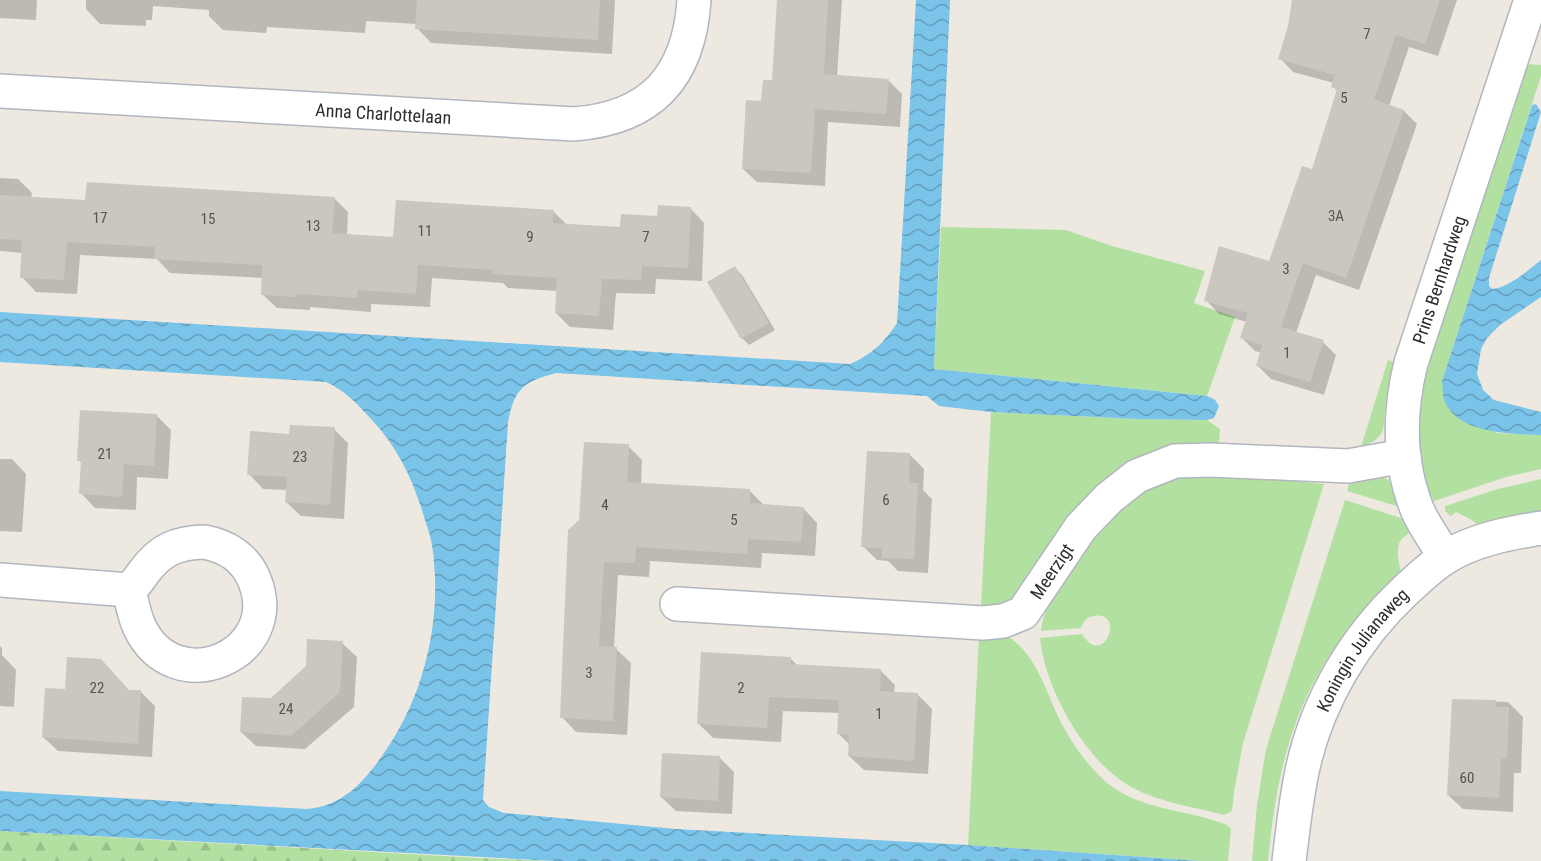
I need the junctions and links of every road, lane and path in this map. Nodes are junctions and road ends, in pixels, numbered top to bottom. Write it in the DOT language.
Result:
graph roads {
  1 [pos="694,0"];
  2 [pos="1531,0"];
  3 [pos="0,91"];
  4 [pos="1404,456"];
  5 [pos="1541,528"];
  6 [pos="1445,557"];
  7 [pos="0,580"];
  8 [pos="129,590"];
  9 [pos="677,604"];
  10 [pos="1289,861"];
  1 -- 3 [label="street, Anna Charlottelaan"];
  2 -- 4 [label="street, Prins Bernhardweg"];
  4 -- 6 [label="street, Prins Bernhardweg"];
  4 -- 9 [label="street, Meerzigt"];
  5 -- 6 [label="street, Koningin Julianaweg"];
  6 -- 10 [label="street, Koningin Julianaweg"];
  7 -- 8 [label="street"];
}
